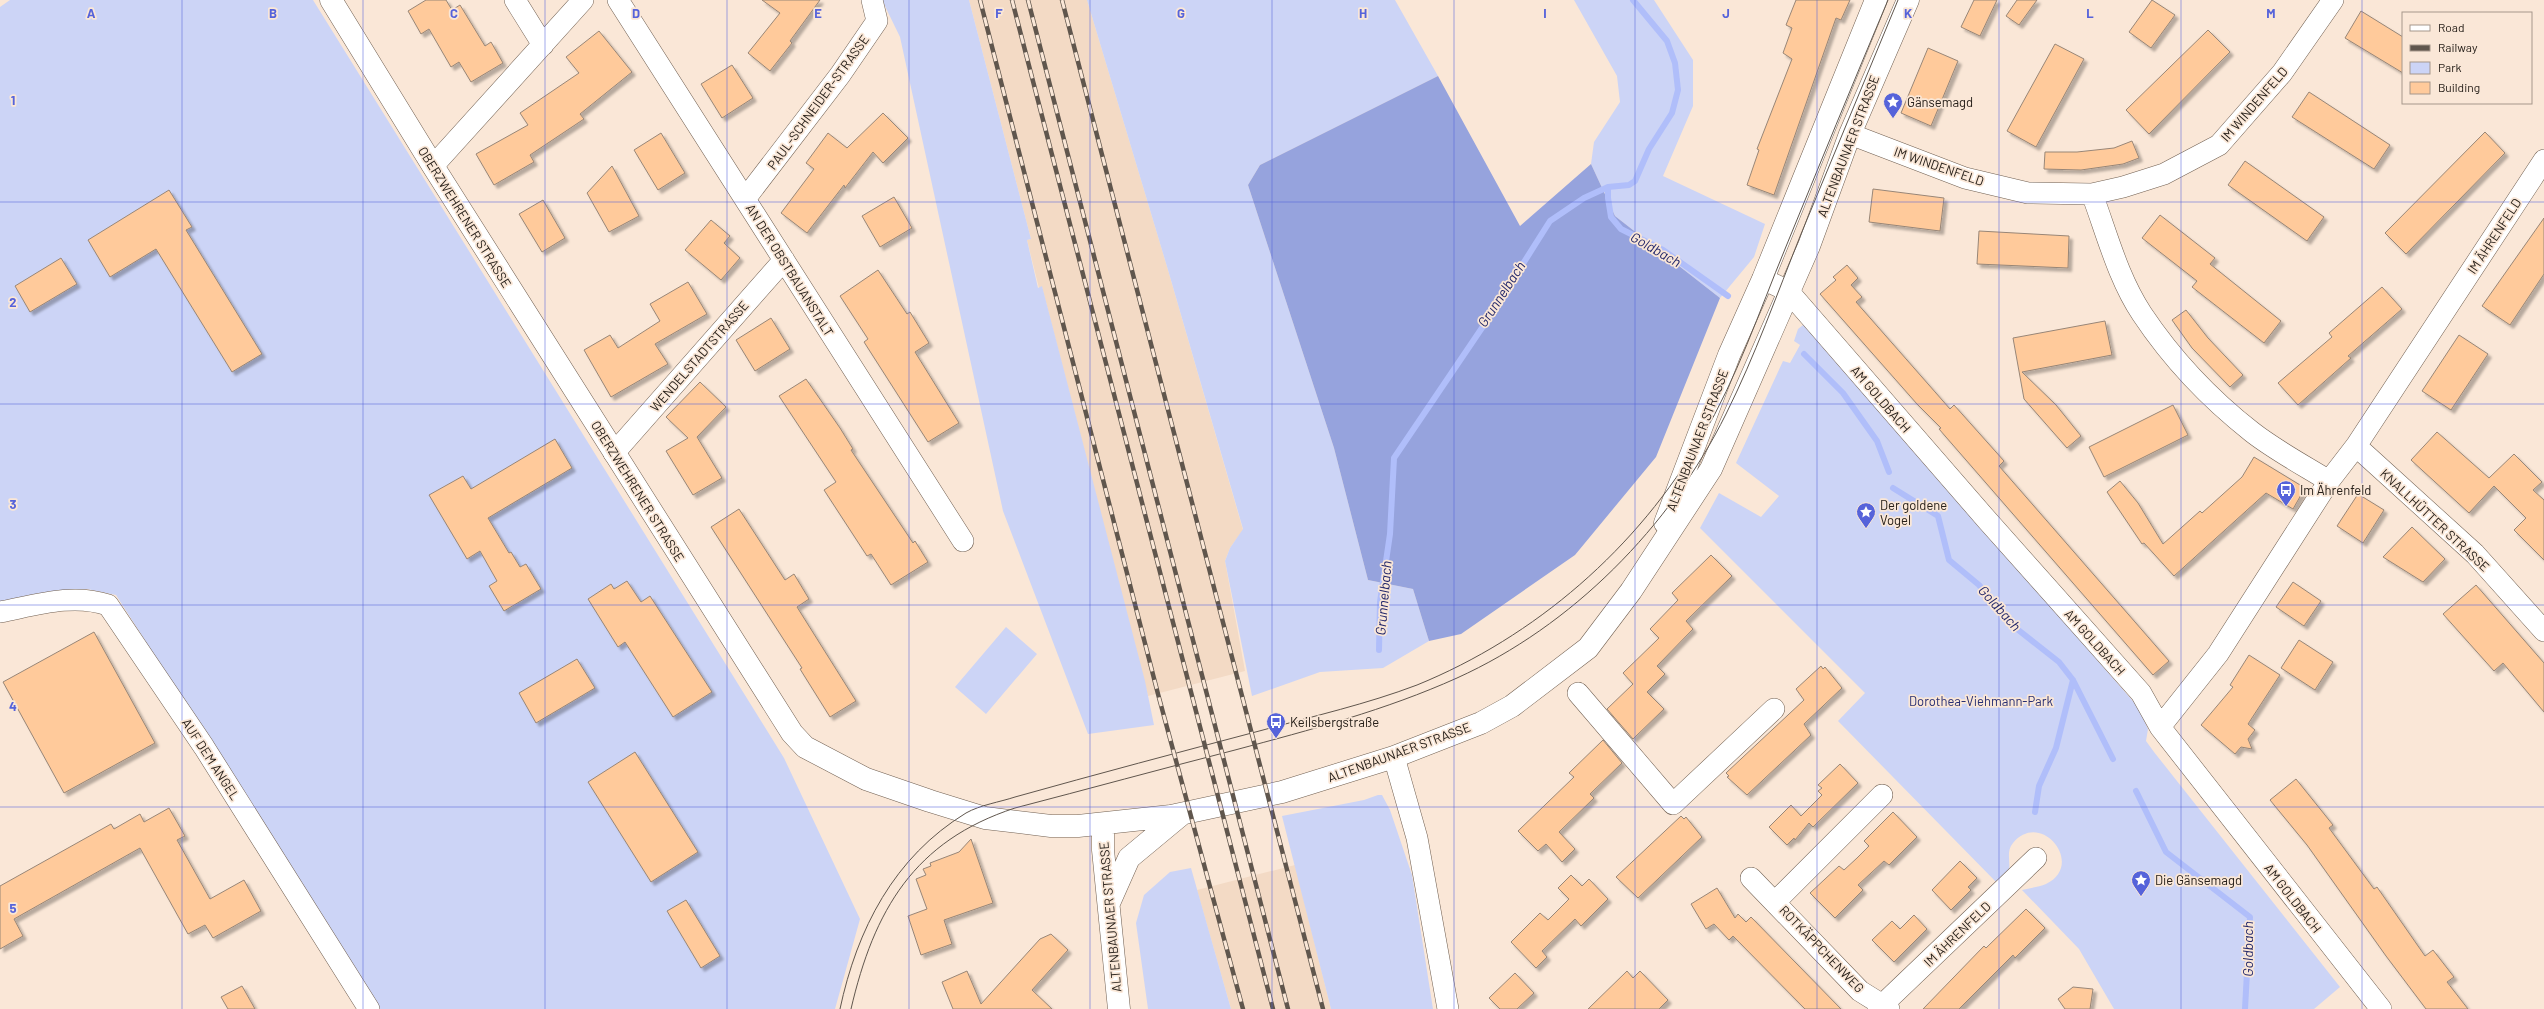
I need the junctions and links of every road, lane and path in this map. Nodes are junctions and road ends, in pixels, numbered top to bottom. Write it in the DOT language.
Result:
graph roads {
  1 [pos="331,0"];
  2 [pos="515,0"];
  3 [pos="583,0"];
  4 [pos="618,0"];
  5 [pos="872,0"];
  6 [pos="1876,0"];
  7 [pos="1908,0"];
  8 [pos="2333,0"];
  9 [pos="543,45"];
  10 [pos="1850,134"];
  11 [pos="2544,161"];
  12 [pos="433,166"];
  13 [pos="2092,194"];
  14 [pos="745,199"];
  15 [pos="784,260"];
  16 [pos="1763,279"];
  17 [pos="1788,292"];
  18 [pos="2356,446"];
  19 [pos="614,453"];
  20 [pos="2329,481"];
  21 [pos="963,541"];
  22 [pos="1652,558"];
  23 [pos="0,612"];
  24 [pos="2544,631"];
  25 [pos="1578,693"];
  26 [pos="1774,709"];
  27 [pos="2160,727"];
  28 [pos="1394,757"];
  29 [pos="1882,795"];
  30 [pos="1183,813"];
  31 [pos="1103,825"];
  32 [pos="1064,827"];
  33 [pos="2036,858"];
  34 [pos="1751,878"];
  35 [pos="1776,901"];
  36 [pos="1109,903"];
  37 [pos="1883,1008"];
  38 [pos="369,1009"];
  39 [pos="1119,1009"];
  40 [pos="1448,1009"];
  41 [pos="2381,1009"];
  1 -- 12 [label="main road, OBERZWEHRENER STRASSE"];
  2 -- 9 [label="street"];
  3 -- 9 [label="street"];
  4 -- 14 [label="street, AN DER OBSTBAUANSTALT"];
  5 -- 14 [label="street, PAUL-SCHNEIDER-STRASSE"];
  6 -- 16 [label="main road, ALTENBAUNAER STRASSE"];
  7 -- 10 [label="main road, ALTENBAUNAER STRASSE"];
  8 -- 13 [label="street, IM WINDENFELD"];
  9 -- 12 [label="street"];
  10 -- 13 [label="street, IM WINDENFELD"];
  10 -- 17 [label="main road, ALTENBAUNAER STRASSE"];
  11 -- 18 [label="street, IM ÄHRENFELD"];
  12 -- 19 [label="main road, OBERZWEHRENER STRASSE"];
  13 -- 20 [label="street"];
  14 -- 15 [label="street, AN DER OBSTBAUANSTALT"];
  15 -- 19 [label="street, WENDELSTADTSTRASSE"];
  15 -- 21 [label="street, AN DER OBSTBAUANSTALT"];
  16 -- 17 [label="street"];
  16 -- 22 [label="main road, ALTENBAUNAER STRASSE"];
  17 -- 22 [label="main road, ALTENBAUNAER STRASSE"];
  17 -- 27 [label="street, AM GOLDBACH"];
  18 -- 20 [label="street, IM ÄHRENFELD"];
  18 -- 24 [label="street, KNALLHÜTTER STRASSE"];
  19 -- 32 [label="main road, OBERZWEHRENER STRASSE"];
  20 -- 27 [label="street, IM ÄHRENFELD"];
  22 -- 28 [label="main road, ALTENBAUNAER STRASSE"];
  23 -- 38 [label="street, AUF DEM ANGEL"];
  25 -- 26 [label="street"];
  27 -- 41 [label="street, AM GOLDBACH"];
  28 -- 30 [label="main road, ALTENBAUNAER STRASSE"];
  28 -- 40 [label="street"];
  29 -- 35 [label="street, ROTKÄPPCHENWEG"];
  30 -- 31 [label="main road, ALTENBAUNAER STRASSE"];
  30 -- 36 [label="main road"];
  31 -- 32 [label="main road, ALTENBAUNAER STRASSE"];
  31 -- 36 [label="main road, ALTENBAUNAER STRASSE"];
  33 -- 37 [label="street, IM ÄHRENFELD"];
  34 -- 35 [label="street, ROTKÄPPCHENWEG"];
  35 -- 37 [label="street, ROTKÄPPCHENWEG"];
  36 -- 39 [label="main road, ALTENBAUNAER STRASSE"];
}
